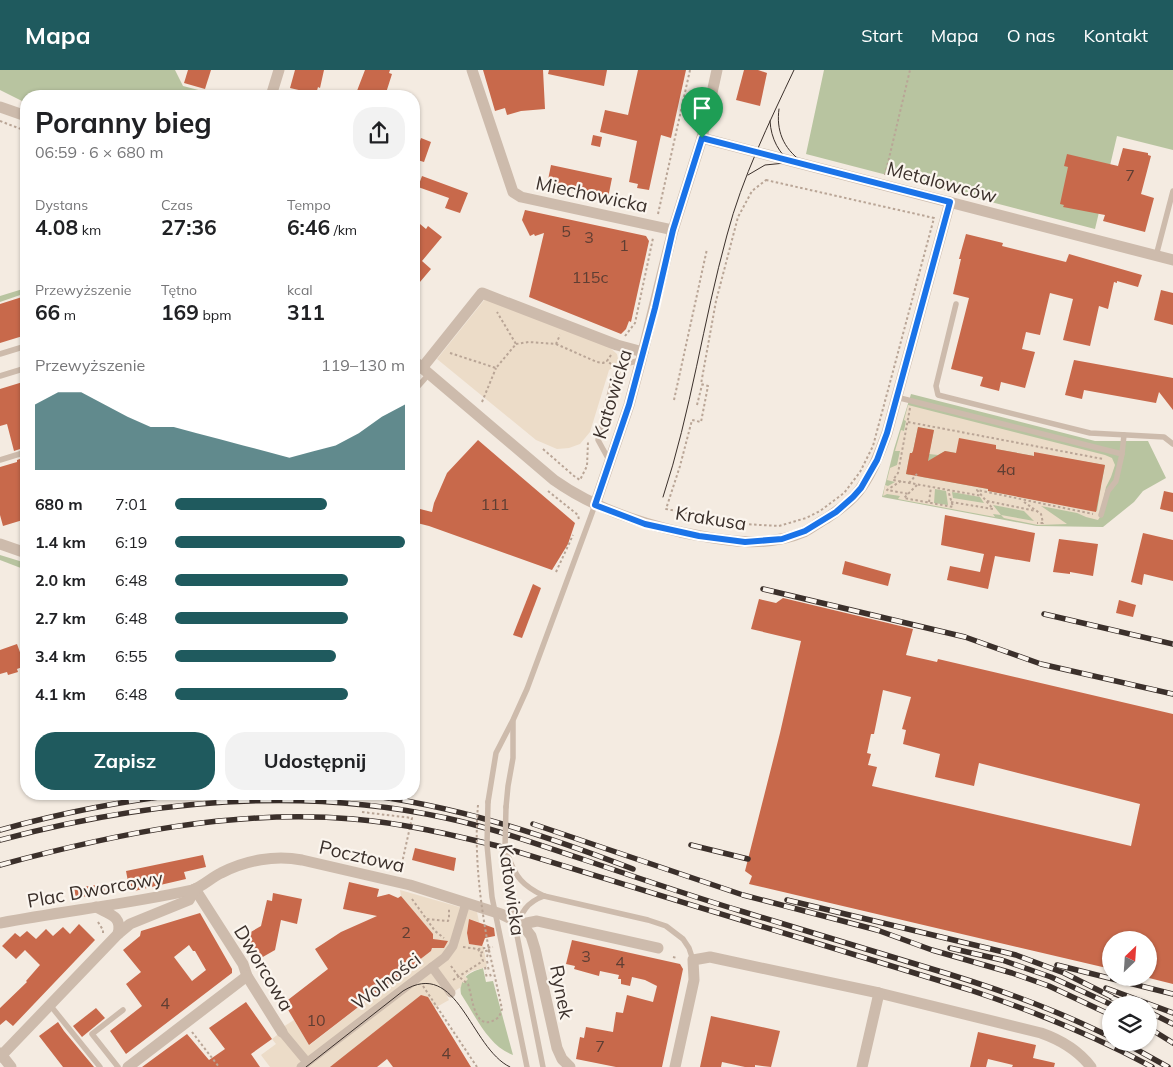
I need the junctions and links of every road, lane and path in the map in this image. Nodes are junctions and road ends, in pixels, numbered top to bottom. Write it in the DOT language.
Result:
graph roads {
  1 [pos="278,70"];
  2 [pos="472,70"];
  3 [pos="690,70"];
  4 [pos="717,70"];
  5 [pos="910,70"];
  6 [pos="273,90"];
  7 [pos="0,107"];
  8 [pos="20,114"];
  9 [pos="0,121"];
  10 [pos="20,129"];
  11 [pos="702,138"];
  12 [pos="884,177"];
  13 [pos="1173,191"];
  14 [pos="950,202"];
  15 [pos="656,225"];
  16 [pos="673,230"];
  17 [pos="707,249"];
  18 [pos="1156,256"];
  19 [pos="1173,260"];
  20 [pos="482,293"];
  21 [pos="956,304"];
  22 [pos="565,325"];
  23 [pos="626,334"];
  24 [pos="516,344"];
  25 [pos="556,344"];
  26 [pos="20,348"];
  27 [pos="0,354"];
  28 [pos="446,355"];
  29 [pos="642,356"];
  30 [pos="607,361"];
  31 [pos="422,368"];
  32 [pos="496,368"];
  33 [pos="20,370"];
  34 [pos="0,376"];
  35 [pos="702,385"];
  36 [pos="896,397"];
  37 [pos="674,400"];
  38 [pos="482,402"];
  39 [pos="698,405"];
  40 [pos="910,410"];
  41 [pos="908,422"];
  42 [pos="1124,435"];
  43 [pos="588,442"];
  44 [pos="1173,444"];
  45 [pos="543,449"];
  46 [pos="20,454"];
  47 [pos="1122,454"];
  48 [pos="1088,456"];
  49 [pos="0,460"];
  50 [pos="610,462"];
  51 [pos="918,474"];
  52 [pos="901,481"];
  53 [pos="909,483"];
  54 [pos="917,484"];
  55 [pos="931,487"];
  56 [pos="948,490"];
  57 [pos="909,494"];
  58 [pos="982,496"];
  59 [pos="1022,500"];
  60 [pos="986,501"];
  61 [pos="951,502"];
  62 [pos="562,503"];
  63 [pos="929,503"];
  64 [pos="595,505"];
  65 [pos="1036,511"];
  66 [pos="1101,515"];
  67 [pos="580,522"];
  68 [pos="1038,523"];
  69 [pos="576,530"];
  70 [pos="0,544"];
  71 [pos="20,551"];
  72 [pos="556,572"];
  73 [pos="514,720"];
  74 [pos="478,800"];
  75 [pos="362,812"];
  76 [pos="506,847"];
  77 [pos="400,874"];
  78 [pos="195,889"];
  79 [pos="408,894"];
  80 [pos="544,896"];
  81 [pos="466,903"];
  82 [pos="449,906"];
  83 [pos="96,907"];
  84 [pos="90,919"];
  85 [pos="426,919"];
  86 [pos="0,923"];
  87 [pos="519,928"];
  88 [pos="118,934"];
  89 [pos="102,936"];
  90 [pos="453,946"];
  91 [pos="658,948"];
  92 [pos="489,950"];
  93 [pos="480,953"];
  94 [pos="444,957"];
  95 [pos="487,957"];
  96 [pos="672,957"];
  97 [pos="677,958"];
  98 [pos="487,960"];
  99 [pos="693,960"];
  100 [pos="487,966"];
  101 [pos="432,967"];
  102 [pos="247,976"];
  103 [pos="458,976"];
  104 [pos="416,978"];
  105 [pos="448,989"];
  106 [pos="879,993"];
  107 [pos="431,996"];
  108 [pos="50,1005"];
  109 [pos="123,1010"];
  110 [pos="189,1028"];
  111 [pos="282,1032"];
  112 [pos="1,1055"];
  113 [pos="304,1065"];
  114 [pos="12,1067"];
  115 [pos="100,1067"];
  116 [pos="118,1067"];
  117 [pos="128,1067"];
  118 [pos="219,1067"];
  119 [pos="477,1067"];
  120 [pos="527,1067"];
  121 [pos="543,1067"];
  122 [pos="570,1067"];
  123 [pos="675,1067"];
  124 [pos="862,1067"];
  125 [pos="1091,1067"];
  1 -- 6 [label="street"];
  2 -- 15 [label="street, Miechowicka"];
  3 -- 15 [label="path"];
  4 -- 11 [label="street, Katowicka"];
  5 -- 12 [label="path"];
  7 -- 8 [label="street"];
  9 -- 10 [label="path"];
  11 -- 14 [label="street, Metalowców"];
  11 -- 16 [label="street, Katowicka"];
  13 -- 18 [label="lane"];
  14 -- 18 [label="street, Metalowców"];
  14 -- 36 [label="street, Krakusa"];
  15 -- 16 [label="street, Miechowicka"];
  15 -- 23 [label="path"];
  16 -- 29 [label="street, Katowicka"];
  17 -- 37 [label="path"];
  18 -- 19 [label="street, Metalowców"];
  20 -- 22 [label="street"];
  20 -- 24 [label="path"];
  20 -- 31 [label="street"];
  21 -- 42 [label="lane"];
  22 -- 25 [label="path"];
  22 -- 29 [label="street"];
  24 -- 25 [label="path"];
  24 -- 32 [label="path"];
  25 -- 30 [label="path"];
  26 -- 27 [label="lane"];
  28 -- 32 [label="path"];
  29 -- 50 [label="street, Katowicka"];
  29 -- 50 [label="lane"];
  31 -- 64 [label="street, Krakusa"];
  32 -- 38 [label="path"];
  33 -- 34 [label="lane"];
  35 -- 35 [label="path"];
  35 -- 39 [label="path"];
  36 -- 47 [label="lane"];
  36 -- 64 [label="street, Krakusa"];
  40 -- 41 [label="path"];
  41 -- 48 [label="path"];
  41 -- 52 [label="path"];
  42 -- 44 [label="lane"];
  42 -- 47 [label="lane"];
  43 -- 45 [label="path"];
  46 -- 49 [label="lane"];
  47 -- 66 [label="lane"];
  50 -- 64 [label="street, Katowicka"];
  51 -- 53 [label="path"];
  52 -- 53 [label="path"];
  52 -- 57 [label="path"];
  53 -- 54 [label="path"];
  54 -- 55 [label="path"];
  54 -- 57 [label="path"];
  55 -- 56 [label="path"];
  55 -- 63 [label="path"];
  56 -- 58 [label="path"];
  56 -- 61 [label="path"];
  57 -- 63 [label="path"];
  58 -- 59 [label="path"];
  58 -- 60 [label="path"];
  59 -- 65 [label="path"];
  59 -- 66 [label="path"];
  60 -- 61 [label="path"];
  60 -- 65 [label="path"];
  61 -- 63 [label="path"];
  62 -- 67 [label="path"];
  64 -- 73 [label="lane, Katowicka"];
  65 -- 68 [label="path"];
  69 -- 72 [label="path"];
  70 -- 71 [label="street"];
  73 -- 76 [label="lane, Katowicka, bridge"];
  73 -- 120 [label="lane, Katowicka, bridge"];
  74 -- 92 [label="path, bridge"];
  75 -- 77 [label="path"];
  76 -- 80 [label="lane, bridge"];
  76 -- 87 [label="lane, Katowicka, bridge"];
  78 -- 81 [label="street, Pocztowa"];
  78 -- 83 [label="street, Plac Dworcowy"];
  78 -- 88 [label="street"];
  78 -- 102 [label="street, Dworcowa"];
  79 -- 85 [label="path"];
  80 -- 87 [label="lane, bridge"];
  80 -- 99 [label="lane"];
  81 -- 87 [label="street, Pocztowa"];
  81 -- 90 [label="street, Wolności"];
  82 -- 85 [label="path"];
  83 -- 86 [label="street, Plac Dworcowy"];
  83 -- 88 [label="street"];
  84 -- 89 [label="path"];
  85 -- 90 [label="path"];
  87 -- 91 [label="street"];
  87 -- 121 [label="lane, Katowicka, bridge"];
  87 -- 122 [label="street, Rynek"];
  88 -- 108 [label="street"];
  90 -- 93 [label="path"];
  90 -- 94 [label="street, Wolności"];
  92 -- 93 [label="path, bridge"];
  92 -- 95 [label="path, bridge"];
  92 -- 103 [label="path"];
  93 -- 103 [label="path"];
  94 -- 101 [label="street, Wolności"];
  94 -- 103 [label="path"];
  96 -- 97 [label="path"];
  98 -- 100 [label="path"];
  99 -- 106 [label="street"];
  99 -- 123 [label="street"];
  100 -- 100 [label="path"];
  101 -- 104 [label="street, Wolności"];
  101 -- 105 [label="street"];
  102 -- 111 [label="street, Dworcowa"];
  102 -- 117 [label="street"];
  103 -- 105 [label="path"];
  104 -- 107 [label="path"];
  104 -- 113 [label="street, Wolności"];
  105 -- 107 [label="path"];
  106 -- 124 [label="street"];
  106 -- 125 [label="street"];
  107 -- 119 [label="path"];
  108 -- 112 [label="street"];
  108 -- 115 [label="lane"];
  109 -- 116 [label="lane"];
  110 -- 118 [label="path"];
  111 -- 113 [label="street, Dworcowa"];
  112 -- 114 [label="street"];
}
